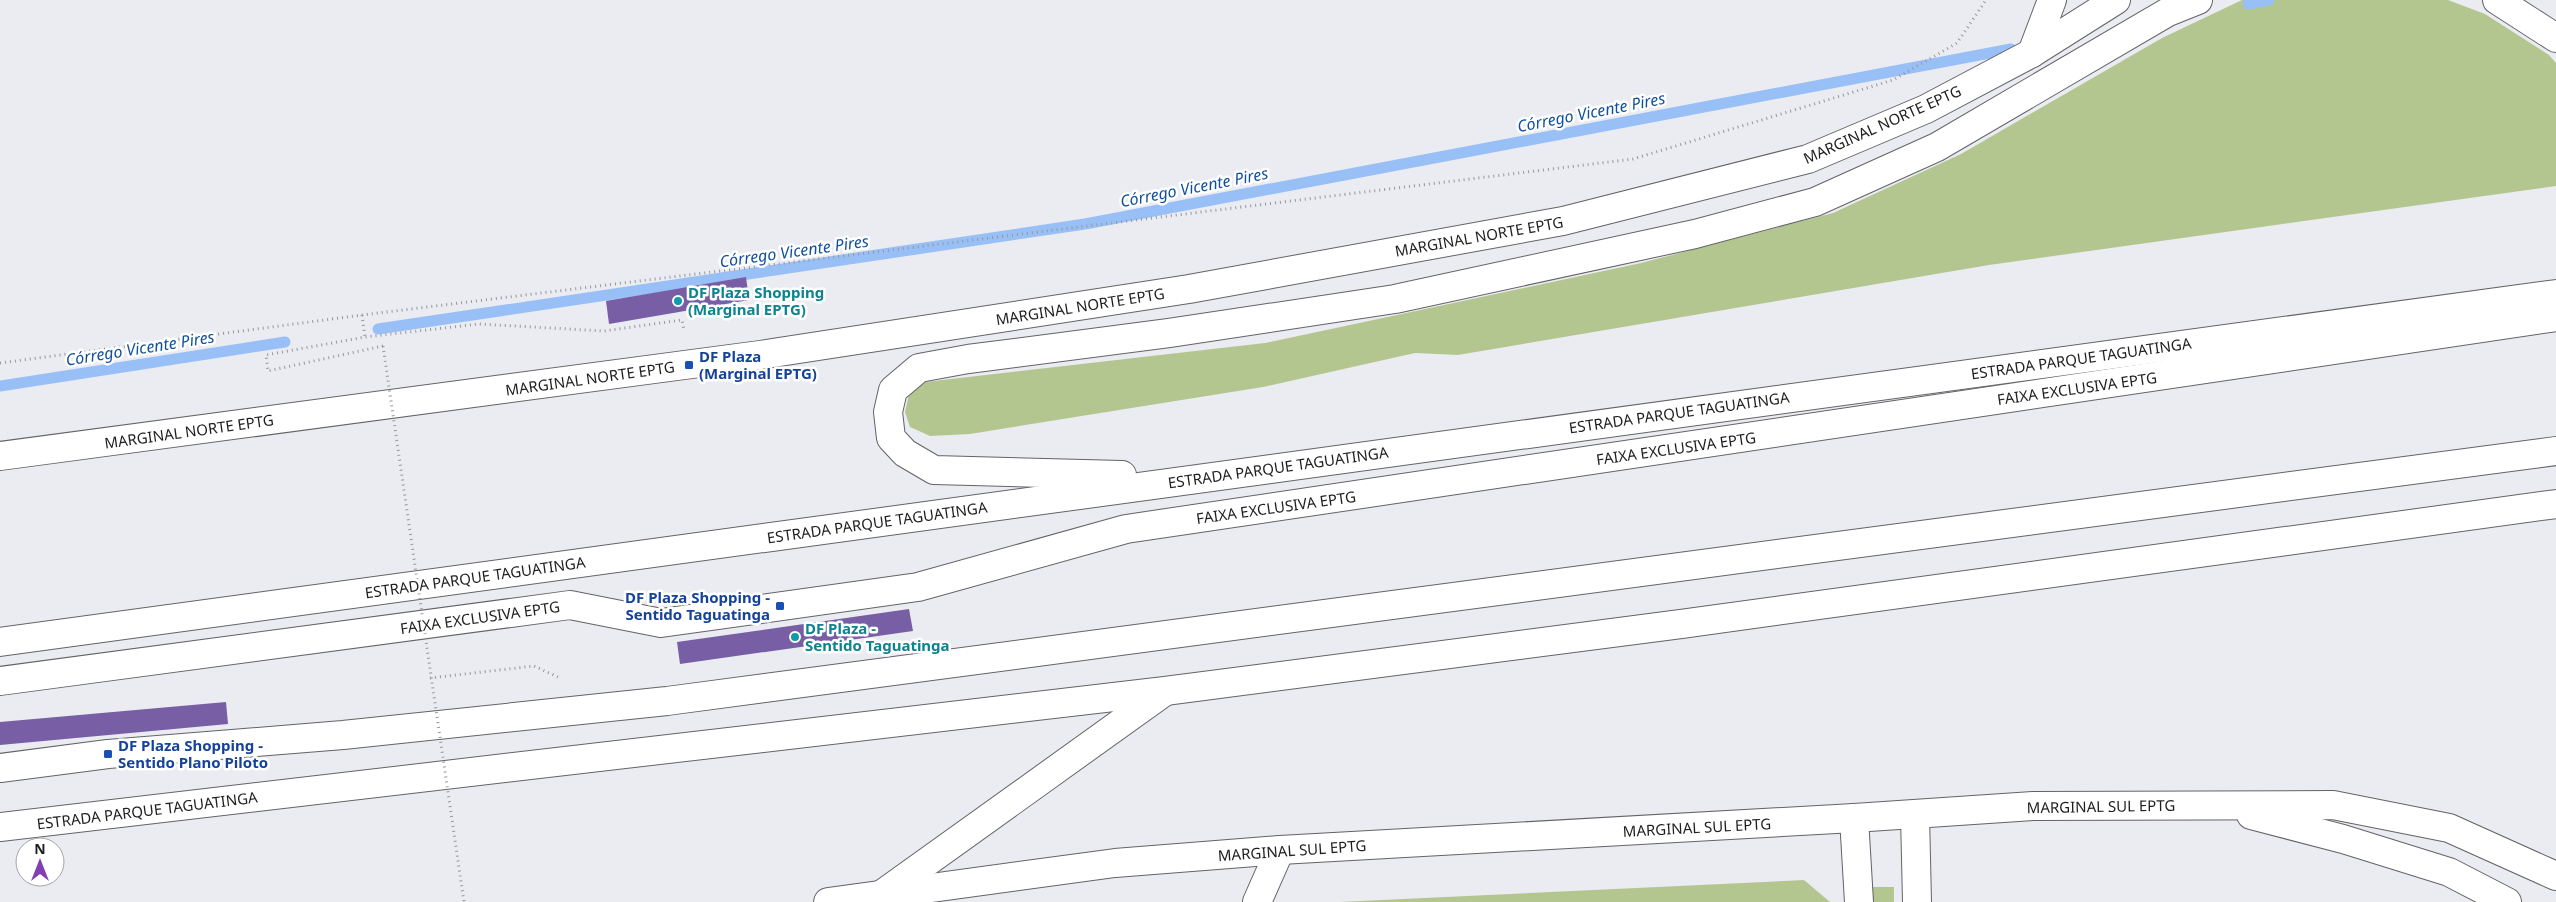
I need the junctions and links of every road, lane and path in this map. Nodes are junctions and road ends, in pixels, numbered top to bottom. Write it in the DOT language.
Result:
graph roads {
  1 [pos="1986,0"];
  2 [pos="2052,0"];
  3 [pos="2116,0"];
  4 [pos="2198,0"];
  5 [pos="2497,0"];
  6 [pos="2556,38"];
  7 [pos="2032,53"];
  8 [pos="2556,294"];
  9 [pos="362,315"];
  10 [pos="2556,317"];
  11 [pos="364,337"];
  12 [pos="0,363"];
  13 [pos="689,364"];
  14 [pos="2556,451"];
  15 [pos="0,456"];
  16 [pos="1204,477"];
  17 [pos="2556,504"];
  18 [pos="0,642"];
  19 [pos="534,666"];
  20 [pos="430,678"];
  21 [pos="0,681"];
  22 [pos="1165,691"];
  23 [pos="0,768"];
  24 [pos="2213,806"];
  25 [pos="1914,814"];
  26 [pos="1854,818"];
  27 [pos="0,827"];
  28 [pos="1280,850"];
  29 [pos="2556,876"];
  30 [pos="881,895"];
  31 [pos="464,902"];
  32 [pos="828,902"];
  33 [pos="1257,902"];
  34 [pos="1859,902"];
  35 [pos="1917,902"];
  36 [pos="2507,902"];
  1 -- 9 [label="path"];
  2 -- 7 [label="main road"];
  3 -- 7 [label="main road, MARGINAL NORTE EPTG"];
  4 -- 16 [label="main road"];
  5 -- 6 [label="main road"];
  7 -- 13 [label="main road, MARGINAL NORTE EPTG"];
  8 -- 16 [label="main road, ESTRADA PARQUE TAGUATINGA"];
  9 -- 11 [label="path"];
  9 -- 12 [label="path"];
  10 -- 21 [label="main road, FAIXA EXCLUSIVA EPTG"];
  11 -- 13 [label="path"];
  11 -- 20 [label="path, bridge"];
  13 -- 15 [label="main road, MARGINAL NORTE EPTG"];
  14 -- 23 [label="main road"];
  16 -- 18 [label="main road, ESTRADA PARQUE TAGUATINGA"];
  17 -- 22 [label="main road, ESTRADA PARQUE TAGUATINGA"];
  19 -- 20 [label="path"];
  20 -- 31 [label="path, bridge"];
  22 -- 27 [label="main road, ESTRADA PARQUE TAGUATINGA"];
  22 -- 30 [label="main road"];
  24 -- 25 [label="main road, MARGINAL SUL EPTG"];
  24 -- 29 [label="main road, MARGINAL SUL EPTG"];
  24 -- 36 [label="main road"];
  25 -- 26 [label="main road, MARGINAL SUL EPTG"];
  25 -- 35 [label="main road"];
  26 -- 28 [label="main road, MARGINAL SUL EPTG"];
  26 -- 34 [label="main road"];
  28 -- 30 [label="main road, MARGINAL SUL EPTG"];
  28 -- 33 [label="main road"];
  30 -- 32 [label="main road, MARGINAL SUL EPTG"];
}
